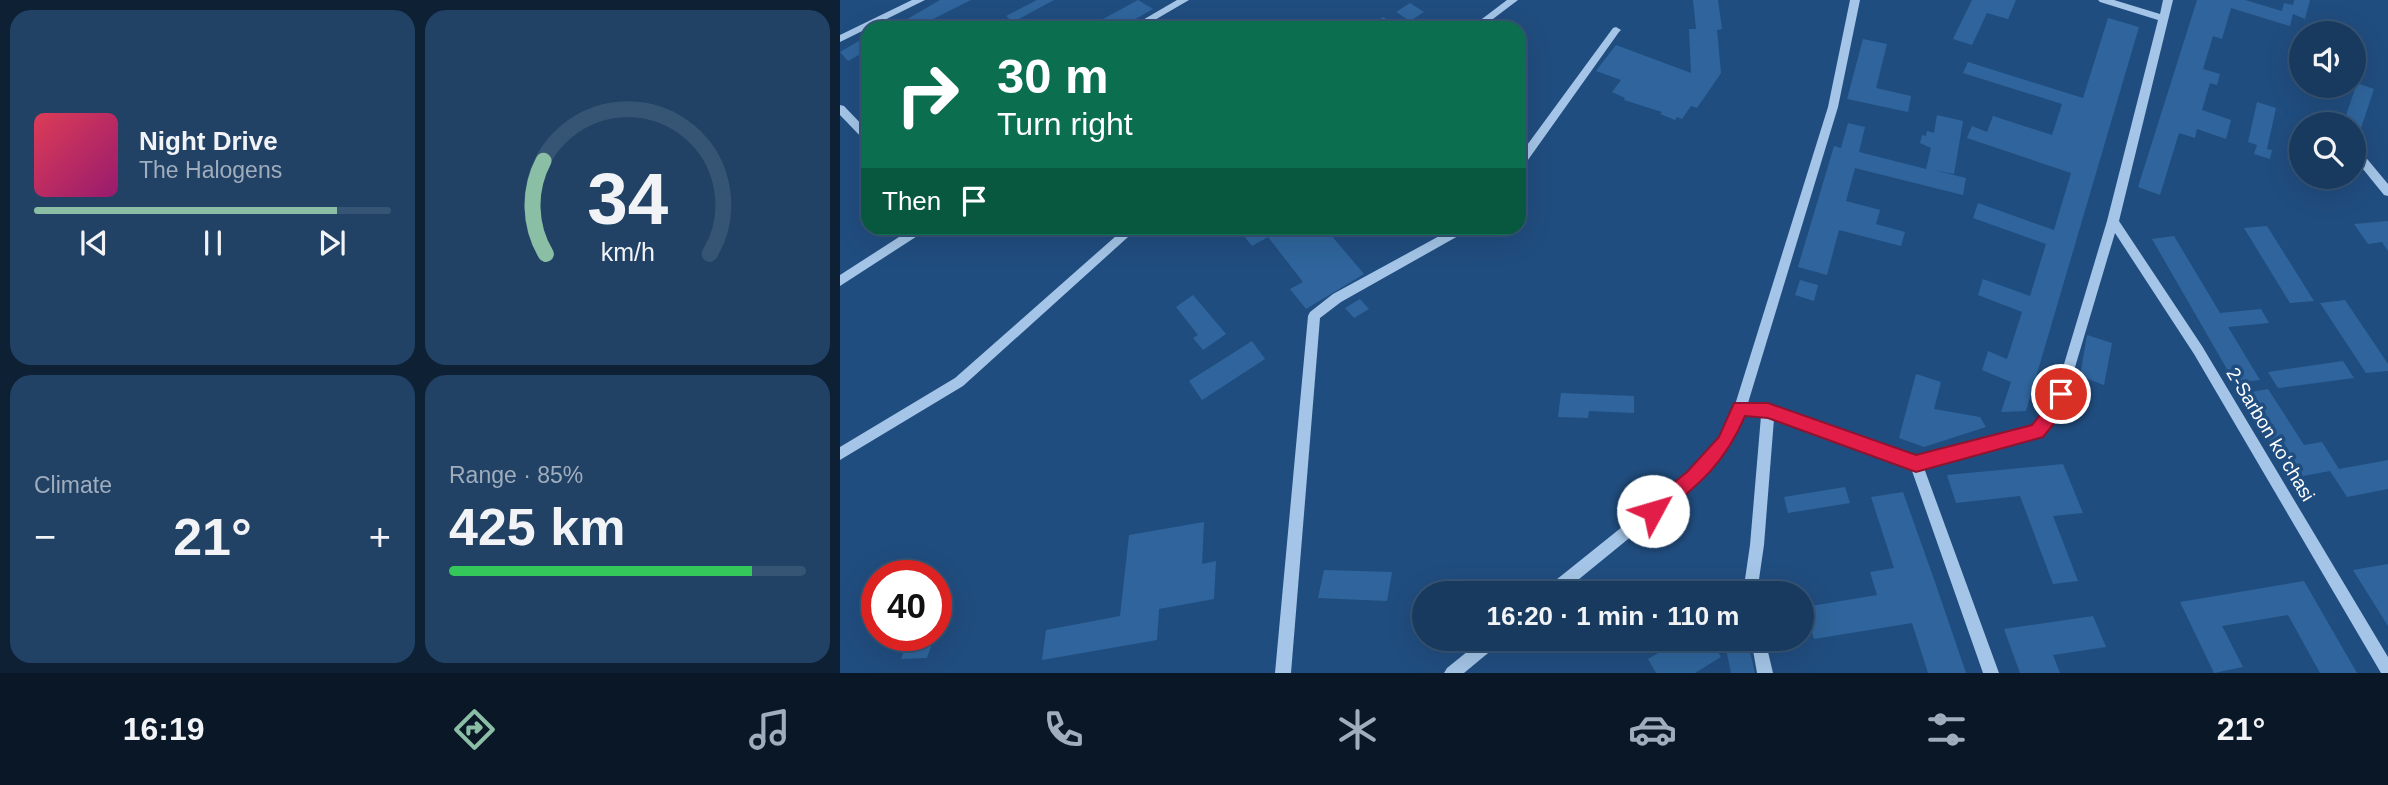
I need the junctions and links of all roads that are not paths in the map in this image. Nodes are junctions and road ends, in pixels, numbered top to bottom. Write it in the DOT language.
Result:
graph roads {
  1 [pos="920,0"];
  2 [pos="1184,0"];
  3 [pos="1513,0"];
  4 [pos="1855,0"];
  5 [pos="2104,0"];
  6 [pos="2168,0"];
  7 [pos="2164,18"];
  8 [pos="877,21"];
  9 [pos="1146,21"];
  10 [pos="1484,21"];
  11 [pos="861,29"];
  12 [pos="1616,30"];
  13 [pos="840,39"];
  14 [pos="840,109"];
  15 [pos="861,130"];
  16 [pos="1526,154"];
  17 [pos="2366,165"];
  18 [pos="2388,192"];
  19 [pos="2113,221"];
  20 [pos="910,235"];
  21 [pos="1124,235"];
  22 [pos="1450,235"];
  23 [pos="840,281"];
  24 [pos="1740,408"];
  25 [pos="1768,411"];
  26 [pos="840,454"];
  27 [pos="1916,464"];
  28 [pos="1565,581"];
  29 [pos="1752,581"];
  30 [pos="1479,651"];
  31 [pos="1760,651"];
  32 [pos="2388,671"];
  33 [pos="1283,673"];
  34 [pos="1452,673"];
  35 [pos="1765,673"];
  36 [pos="1991,673"];
  1 -- 8 [label="street"];
  2 -- 9 [label="street"];
  3 -- 10 [label="street"];
  4 -- 24 [label="street"];
  5 -- 7 [label="street"];
  6 -- 7 [label="street"];
  7 -- 19 [label="street"];
  11 -- 13 [label="street"];
  12 -- 16 [label="street"];
  14 -- 15 [label="street"];
  17 -- 18 [label="street"];
  19 -- 27 [label="street"];
  19 -- 32 [label="street, 2-Sarbon koʻchasi"];
  20 -- 23 [label="street"];
  21 -- 26 [label="street"];
  22 -- 33 [label="street"];
  24 -- 25 [label="street"];
  24 -- 28 [label="street"];
  25 -- 27 [label="street"];
  25 -- 29 [label="street"];
  27 -- 36 [label="street"];
  30 -- 34 [label="street"];
  31 -- 35 [label="street"];
}
